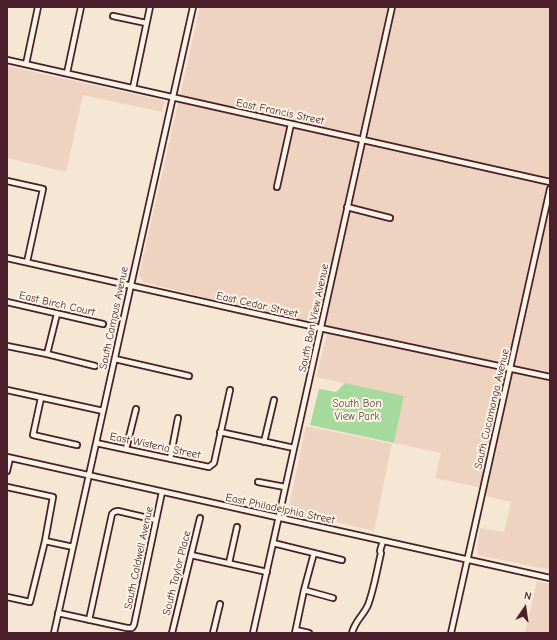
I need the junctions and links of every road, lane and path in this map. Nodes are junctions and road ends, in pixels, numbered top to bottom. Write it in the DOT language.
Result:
graph roads {
  1 [pos="38,7"];
  2 [pos="81,7"];
  3 [pos="150,7"];
  4 [pos="193,7"];
  5 [pos="392,7"];
  6 [pos="113,16"];
  7 [pos="146,23"];
  8 [pos="7,60"];
  9 [pos="26,64"];
  10 [pos="66,73"];
  11 [pos="133,88"];
  12 [pos="173,97"];
  13 [pos="291,124"];
  14 [pos="362,139"];
  15 [pos="7,181"];
  16 [pos="550,182"];
  17 [pos="277,187"];
  18 [pos="550,189"];
  19 [pos="347,207"];
  20 [pos="390,218"];
  21 [pos="7,258"];
  22 [pos="27,262"];
  23 [pos="131,285"];
  24 [pos="7,302"];
  25 [pos="57,314"];
  26 [pos="103,324"];
  27 [pos="320,328"];
  28 [pos="7,346"];
  29 [pos="47,354"];
  30 [pos="115,359"];
  31 [pos="95,366"];
  32 [pos="510,368"];
  33 [pos="189,376"];
  34 [pos="550,377"];
  35 [pos="7,390"];
  36 [pos="230,390"];
  37 [pos="41,398"];
  38 [pos="274,400"];
  39 [pos="136,409"];
  40 [pos="103,411"];
  41 [pos="178,418"];
  42 [pos="220,432"];
  43 [pos="264,442"];
  44 [pos="96,443"];
  45 [pos="77,445"];
  46 [pos="294,448"];
  47 [pos="126,450"];
  48 [pos="8,457"];
  49 [pos="170,459"];
  50 [pos="7,471"];
  51 [pos="89,476"];
  52 [pos="258,482"];
  53 [pos="7,487"];
  54 [pos="286,488"];
  55 [pos="162,492"];
  56 [pos="200,518"];
  57 [pos="279,518"];
  58 [pos="156,520"];
  59 [pos="237,527"];
  60 [pos="45,541"];
  61 [pos="384,542"];
  62 [pos="274,543"];
  63 [pos="73,547"];
  64 [pos="314,553"];
  65 [pos="191,555"];
  66 [pos="342,560"];
  67 [pos="467,560"];
  68 [pos="229,564"];
  69 [pos="267,572"];
  70 [pos="550,578"];
  71 [pos="304,590"];
  72 [pos="7,597"];
  73 [pos="333,598"];
  74 [pos="220,604"];
  75 [pos="58,613"];
  76 [pos="89,620"];
  77 [pos="296,631"];
  78 [pos="54,633"];
  79 [pos="172,633"];
  80 [pos="213,633"];
  81 [pos="253,633"];
  82 [pos="309,633"];
  83 [pos="352,633"];
  84 [pos="451,633"];
  1 -- 9 [label="street"];
  2 -- 10 [label="street"];
  3 -- 7 [label="street"];
  4 -- 12 [label="street, South Campus Avenue"];
  5 -- 14 [label="street, South Bon View Avenue"];
  6 -- 7 [label="street"];
  7 -- 11 [label="street"];
  8 -- 9 [label="street, East Francis Street"];
  9 -- 10 [label="street, East Francis Street"];
  10 -- 11 [label="street, East Francis Street"];
  11 -- 12 [label="street, East Francis Street"];
  12 -- 13 [label="street, East Francis Street"];
  12 -- 23 [label="street, South Campus Avenue"];
  13 -- 14 [label="street, East Francis Street"];
  13 -- 17 [label="street"];
  14 -- 16 [label="street, East Francis Street"];
  14 -- 19 [label="street, South Bon View Avenue"];
  15 -- 22 [label="street"];
  18 -- 32 [label="street, South Cucamonga Avenue"];
  19 -- 20 [label="street"];
  19 -- 27 [label="street, South Bon View Avenue"];
  21 -- 22 [label="street, East Cedar Street"];
  22 -- 23 [label="street, East Cedar Street"];
  23 -- 27 [label="street, East Cedar Street"];
  23 -- 30 [label="street, South Campus Avenue"];
  24 -- 25 [label="street, East Birch Court"];
  25 -- 26 [label="street, East Birch Court"];
  25 -- 29 [label="street"];
  27 -- 32 [label="street, East Cedar Street"];
  27 -- 46 [label="street, South Bon View Avenue"];
  28 -- 29 [label="street"];
  29 -- 31 [label="street"];
  30 -- 33 [label="street"];
  30 -- 40 [label="street, South Campus Avenue"];
  32 -- 34 [label="street, East Cedar Street"];
  32 -- 67 [label="street, South Cucamonga Avenue"];
  35 -- 37 [label="street"];
  36 -- 42 [label="street"];
  37 -- 40 [label="street"];
  37 -- 45 [label="street"];
  38 -- 43 [label="street"];
  39 -- 47 [label="street"];
  40 -- 44 [label="street, South Campus Avenue"];
  41 -- 49 [label="street"];
  42 -- 43 [label="street"];
  42 -- 49 [label="street, East Wisteria Street"];
  43 -- 46 [label="street"];
  44 -- 47 [label="street, East Wisteria Street"];
  44 -- 51 [label="street, South Campus Avenue"];
  46 -- 54 [label="street, South Bon View Avenue"];
  47 -- 49 [label="street, East Wisteria Street"];
  48 -- 50 [label="street"];
  48 -- 51 [label="street, East Philadelphia Street"];
  51 -- 55 [label="street, East Philadelphia Street"];
  51 -- 63 [label="street, South Campus Avenue"];
  52 -- 54 [label="street"];
  53 -- 60 [label="street"];
  54 -- 57 [label="street, South Bon View Avenue"];
  55 -- 57 [label="street, East Philadelphia Street"];
  55 -- 58 [label="street, South Caldwell Avenue"];
  56 -- 65 [label="street, South Taylor Place"];
  57 -- 61 [label="street, East Philadelphia Street"];
  57 -- 62 [label="street, South Bon View Avenue"];
  58 -- 76 [label="street"];
  58 -- 76 [label="street, South Caldwell Avenue"];
  59 -- 68 [label="street"];
  60 -- 63 [label="street"];
  60 -- 72 [label="street"];
  61 -- 67 [label="street, East Philadelphia Street"];
  61 -- 83 [label="street"];
  62 -- 64 [label="street"];
  62 -- 69 [label="street, South Bon View Avenue"];
  63 -- 75 [label="street, South Campus Avenue"];
  64 -- 66 [label="street"];
  64 -- 71 [label="street"];
  65 -- 68 [label="street"];
  65 -- 79 [label="street, South Taylor Place"];
  67 -- 70 [label="street, East Philadelphia Street"];
  67 -- 84 [label="street, South Cucamonga Avenue"];
  68 -- 69 [label="street"];
  69 -- 81 [label="street, South Bon View Avenue"];
  71 -- 73 [label="street"];
  71 -- 77 [label="street"];
  74 -- 80 [label="street"];
  75 -- 76 [label="street"];
  75 -- 78 [label="street, South Campus Avenue"];
  77 -- 82 [label="street"];
}
